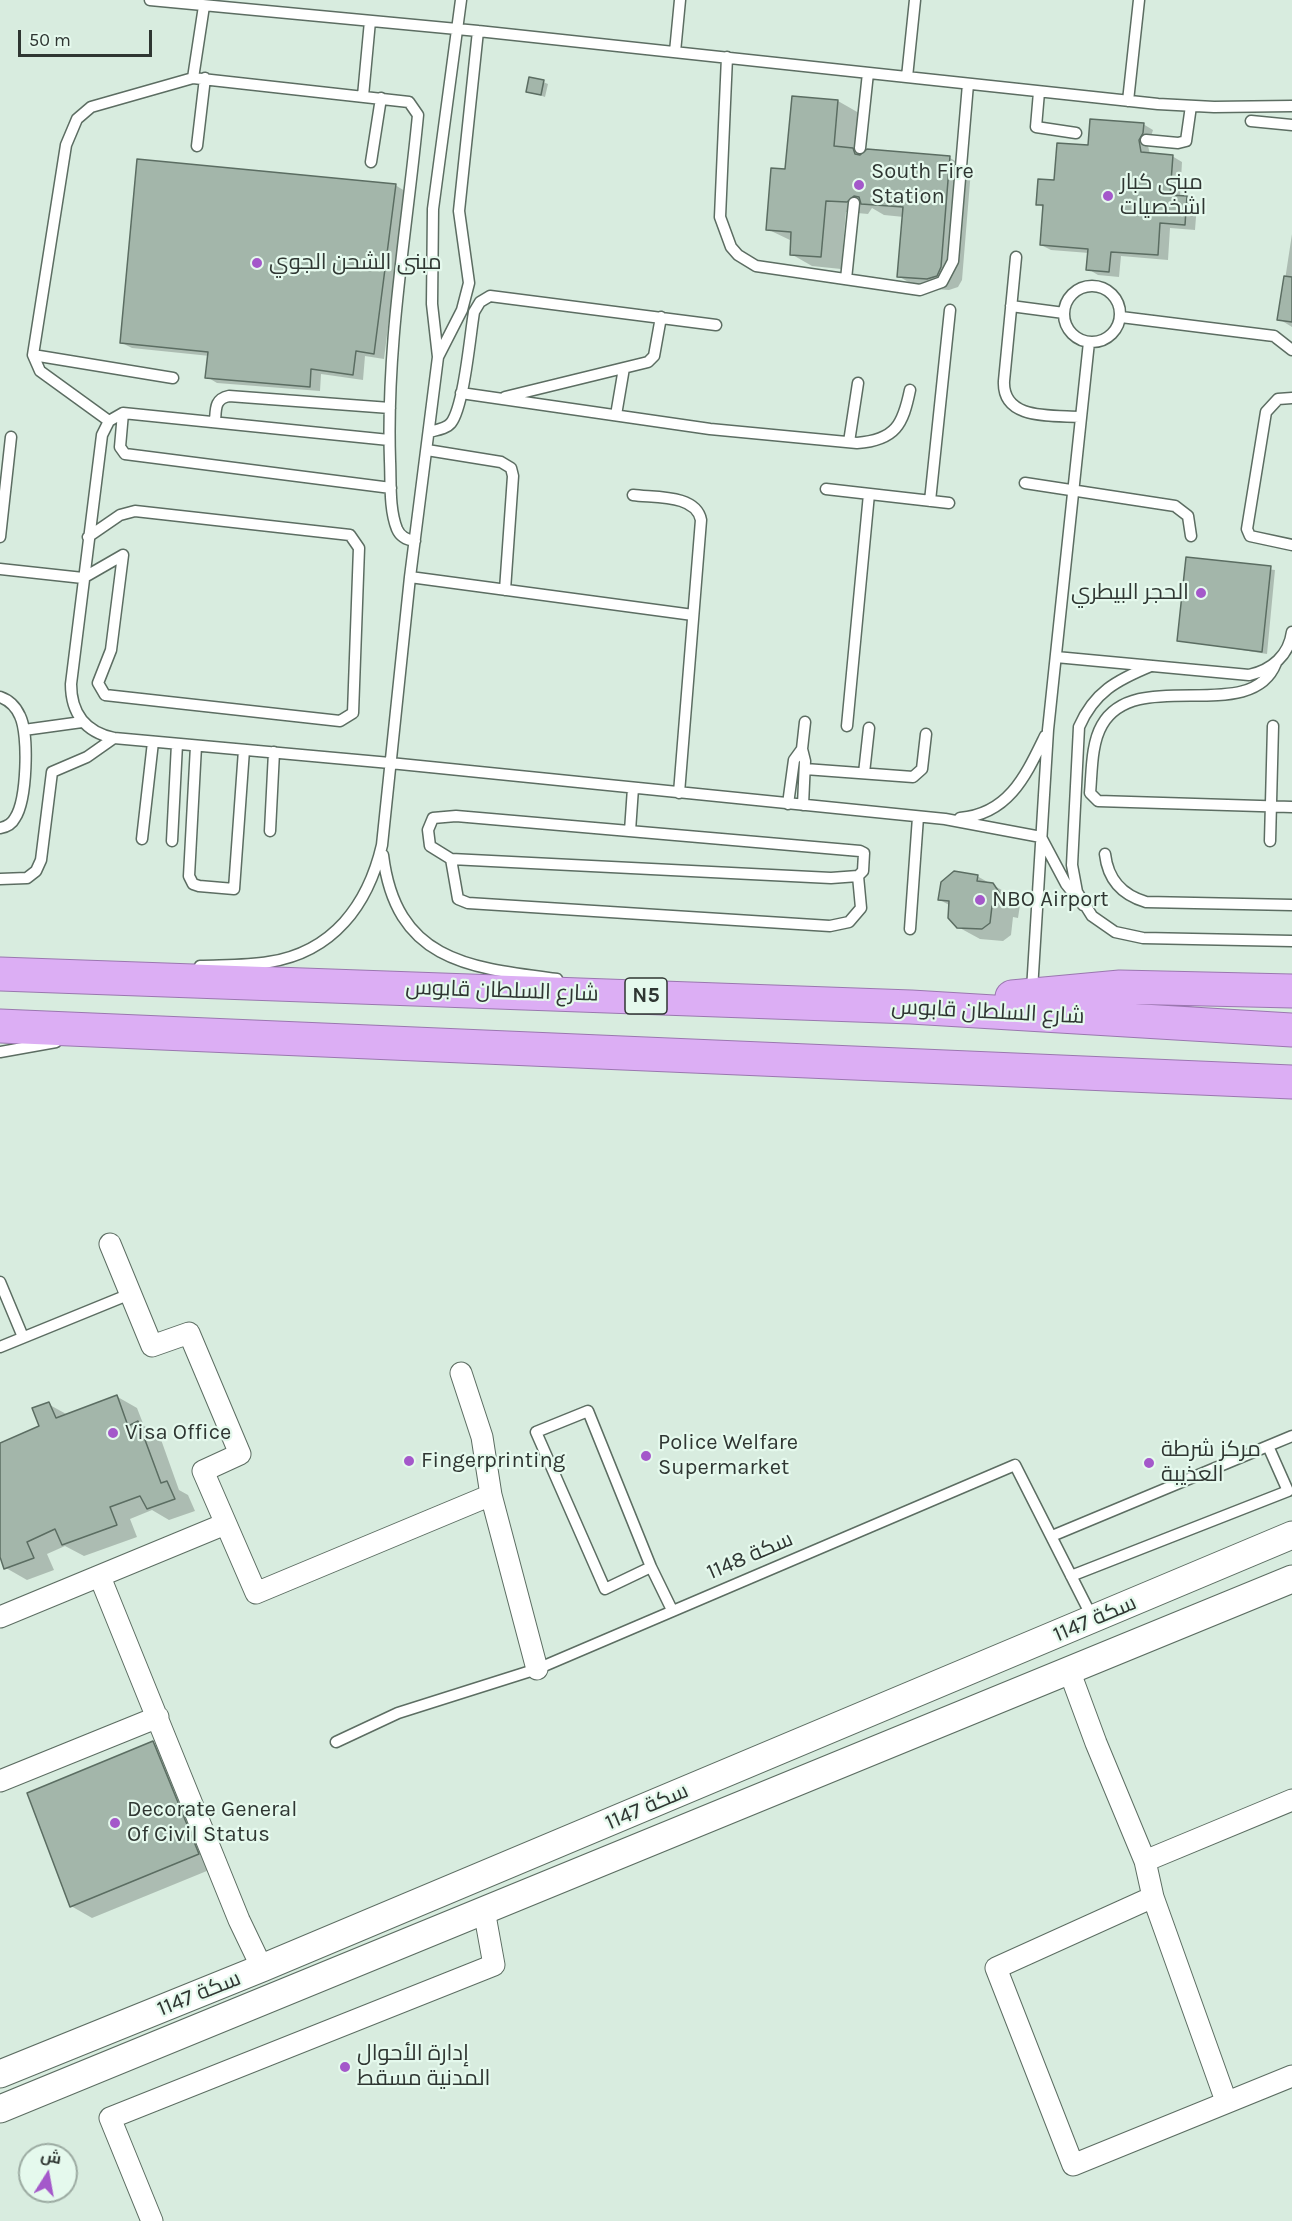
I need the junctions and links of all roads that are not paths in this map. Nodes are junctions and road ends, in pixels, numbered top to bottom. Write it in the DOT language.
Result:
graph roads {
  1 [pos="150,0"];
  2 [pos="461,0"];
  3 [pos="680,0"];
  4 [pos="915,0"];
  5 [pos="1139,0"];
  6 [pos="229,4"];
  7 [pos="204,6"];
  8 [pos="370,21"];
  9 [pos="458,29"];
  10 [pos="478,31"];
  11 [pos="675,52"];
  12 [pos="728,57"];
  13 [pos="868,73"];
  14 [pos="907,77"];
  15 [pos="193,78"];
  16 [pos="205,78"];
  17 [pos="968,84"];
  18 [pos="1039,92"];
  19 [pos="363,96"];
  20 [pos="381,98"];
  21 [pos="1128,101"];
  22 [pos="1191,106"];
  23 [pos="1292,106"];
  24 [pos="1251,121"];
  25 [pos="1292,125"];
  26 [pos="1076,133"];
  27 [pos="1146,140"];
  28 [pos="196,146"];
  29 [pos="860,148"];
  30 [pos="371,162"];
  31 [pos="854,203"];
  32 [pos="1016,257"];
  33 [pos="846,279"];
  34 [pos="1011,306"];
  35 [pos="950,310"];
  36 [pos="1064,312"];
  37 [pos="661,317"];
  38 [pos="1121,317"];
  39 [pos="716,325"];
  40 [pos="1089,342"];
  41 [pos="1292,350"];
  42 [pos="33,356"];
  43 [pos="438,357"];
  44 [pos="624,368"];
  45 [pos="173,378"];
  46 [pos="858,383"];
  47 [pos="910,390"];
  48 [pos="461,393"];
  49 [pos="498,398"];
  50 [pos="1292,398"];
  51 [pos="390,408"];
  52 [pos="123,413"];
  53 [pos="616,415"];
  54 [pos="1081,417"];
  55 [pos="109,421"];
  56 [pos="216,423"];
  57 [pos="429,432"];
  58 [pos="11,437"];
  59 [pos="389,440"];
  60 [pos="849,442"];
  61 [pos="427,450"];
  62 [pos="1025,483"];
  63 [pos="391,488"];
  64 [pos="826,489"];
  65 [pos="1073,491"];
  66 [pos="869,494"];
  67 [pos="633,495"];
  68 [pos="930,501"];
  69 [pos="2,502"];
  70 [pos="949,503"];
  71 [pos="1191,536"];
  72 [pos="0,537"];
  73 [pos="88,537"];
  74 [pos="415,541"];
  75 [pos="1292,544"];
  76 [pos="0,569"];
  77 [pos="410,577"];
  78 [pos="83,578"];
  79 [pos="505,590"];
  80 [pos="693,615"];
  81 [pos="1292,632"];
  82 [pos="1056,657"];
  83 [pos="1276,663"];
  84 [pos="1150,666"];
  85 [pos="0,697"];
  86 [pos="82,722"];
  87 [pos="805,722"];
  88 [pos="847,726"];
  89 [pos="1273,726"];
  90 [pos="868,728"];
  91 [pos="24,730"];
  92 [pos="1048,730"];
  93 [pos="926,734"];
  94 [pos="114,738"];
  95 [pos="153,742"];
  96 [pos="177,744"];
  97 [pos="195,746"];
  98 [pos="802,749"];
  99 [pos="244,750"];
  100 [pos="274,752"];
  101 [pos="390,762"];
  102 [pos="805,769"];
  103 [pos="864,773"];
  104 [pos="633,788"];
  105 [pos="679,793"];
  106 [pos="788,804"];
  107 [pos="803,805"];
  108 [pos="1271,807"];
  109 [pos="1292,807"];
  110 [pos="918,817"];
  111 [pos="945,819"];
  112 [pos="0,828"];
  113 [pos="270,831"];
  114 [pos="630,831"];
  115 [pos="1041,837"];
  116 [pos="142,839"];
  117 [pos="172,841"];
  118 [pos="1270,841"];
  119 [pos="381,845"];
  120 [pos="1105,854"];
  121 [pos="451,859"];
  122 [pos="858,876"];
  123 [pos="0,879"];
  124 [pos="1083,905"];
  125 [pos="1292,905"];
  126 [pos="910,929"];
  127 [pos="1292,941"];
  128 [pos="187,967"];
  129 [pos="164,968"];
  130 [pos="0,974"];
  131 [pos="35,975"];
  132 [pos="570,980"];
  133 [pos="594,983"];
  134 [pos="1292,991"];
  135 [pos="1032,995"];
  136 [pos="712,998"];
  137 [pos="910,1007"];
  138 [pos="0,1026"];
  139 [pos="1292,1030"];
  140 [pos="156,1034"];
  141 [pos="74,1041"];
  142 [pos="62,1042"];
  143 [pos="0,1052"];
  144 [pos="1292,1082"];
  145 [pos="110,1244"];
  146 [pos="0,1282"];
  147 [pos="130,1294"];
  148 [pos="23,1337"];
  149 [pos="0,1347"];
  150 [pos="461,1373"];
  151 [pos="1292,1436"];
  152 [pos="1268,1446"];
  153 [pos="490,1495"];
  154 [pos="225,1524"];
  155 [pos="1292,1535"];
  156 [pos="1052,1536"];
  157 [pos="651,1566"];
  158 [pos="100,1576"];
  159 [pos="1071,1576"];
  160 [pos="1292,1579"];
  161 [pos="672,1610"];
  162 [pos="0,1617"];
  163 [pos="1094,1620"];
  164 [pos="537,1669"];
  165 [pos="1069,1671"];
  166 [pos="158,1717"];
  167 [pos="336,1742"];
  168 [pos="0,1781"];
  169 [pos="1292,1800"];
  170 [pos="1145,1861"];
  171 [pos="1153,1897"];
  172 [pos="484,1910"];
  173 [pos="262,1968"];
  174 [pos="2,2068"];
  175 [pos="1292,2076"];
  176 [pos="1226,2101"];
  177 [pos="0,2109"];
  178 [pos="153,2221"];
  1 -- 7 [label="lane"];
  2 -- 9 [label="lane"];
  3 -- 11 [label="lane"];
  4 -- 14 [label="lane"];
  5 -- 21 [label="lane"];
  6 -- 7 [label="lane"];
  6 -- 8 [label="lane"];
  7 -- 15 [label="lane"];
  8 -- 9 [label="lane"];
  8 -- 19 [label="lane"];
  9 -- 10 [label="lane"];
  9 -- 43 [label="lane"];
  10 -- 11 [label="lane"];
  10 -- 43 [label="lane"];
  11 -- 12 [label="lane"];
  12 -- 13 [label="lane"];
  12 -- 33 [label="lane"];
  13 -- 14 [label="lane"];
  13 -- 29 [label="lane"];
  14 -- 17 [label="lane"];
  15 -- 16 [label="lane"];
  15 -- 42 [label="lane"];
  16 -- 19 [label="lane"];
  16 -- 28 [label="lane"];
  17 -- 18 [label="lane"];
  17 -- 33 [label="lane"];
  18 -- 21 [label="lane"];
  18 -- 26 [label="lane"];
  19 -- 20 [label="lane"];
  20 -- 30 [label="lane"];
  20 -- 51 [label="lane"];
  21 -- 22 [label="lane"];
  22 -- 23 [label="lane"];
  22 -- 27 [label="lane"];
  24 -- 25 [label="lane"];
  31 -- 33 [label="lane"];
  32 -- 34 [label="lane"];
  34 -- 36 [label="lane"];
  34 -- 54 [label="lane"];
  35 -- 68 [label="lane"];
  36 -- 38 [label="lane"];
  36 -- 40 [label="lane"];
  37 -- 39 [label="lane"];
  37 -- 44 [label="lane"];
  37 -- 48 [label="lane"];
  38 -- 40 [label="lane"];
  38 -- 41 [label="lane"];
  40 -- 54 [label="lane"];
  42 -- 45 [label="lane"];
  42 -- 55 [label="lane"];
  43 -- 57 [label="lane"];
  44 -- 49 [label="lane"];
  44 -- 53 [label="lane"];
  46 -- 60 [label="lane"];
  47 -- 60 [label="lane"];
  48 -- 49 [label="lane"];
  48 -- 57 [label="lane"];
  49 -- 53 [label="lane"];
  50 -- 75 [label="lane"];
  51 -- 56 [label="lane"];
  51 -- 59 [label="lane"];
  52 -- 55 [label="lane"];
  52 -- 56 [label="lane"];
  52 -- 63 [label="lane"];
  53 -- 60 [label="lane"];
  54 -- 65 [label="lane"];
  55 -- 73 [label="lane"];
  56 -- 59 [label="lane"];
  57 -- 61 [label="lane"];
  58 -- 69 [label="lane"];
  59 -- 63 [label="lane"];
  61 -- 74 [label="lane"];
  61 -- 79 [label="lane"];
  62 -- 65 [label="lane"];
  63 -- 74 [label="lane"];
  64 -- 66 [label="lane"];
  65 -- 71 [label="lane"];
  65 -- 82 [label="lane"];
  66 -- 68 [label="lane"];
  66 -- 88 [label="lane"];
  67 -- 80 [label="lane"];
  68 -- 70 [label="lane"];
  69 -- 72 [label="lane"];
  73 -- 78 [label="lane"];
  73 -- 78 [label="lane"];
  74 -- 77 [label="lane"];
  76 -- 78 [label="lane"];
  77 -- 79 [label="lane"];
  77 -- 101 [label="lane"];
  78 -- 86 [label="lane"];
  79 -- 80 [label="lane"];
  80 -- 105 [label="lane"];
  81 -- 83 [label="lane"];
  82 -- 84 [label="lane"];
  82 -- 92 [label="lane"];
  83 -- 84 [label="lane"];
  83 -- 108 [label="lane"];
  84 -- 124 [label="lane"];
  85 -- 91 [label="lane"];
  86 -- 91 [label="lane"];
  86 -- 94 [label="lane"];
  87 -- 98 [label="lane"];
  89 -- 108 [label="lane"];
  90 -- 103 [label="lane"];
  91 -- 112 [label="lane"];
  92 -- 111 [label="lane"];
  92 -- 115 [label="lane"];
  93 -- 103 [label="lane"];
  94 -- 95 [label="lane"];
  94 -- 123 [label="lane"];
  95 -- 96 [label="lane"];
  95 -- 116 [label="lane"];
  96 -- 97 [label="lane"];
  96 -- 117 [label="lane"];
  97 -- 99 [label="lane"];
  97 -- 99 [label="lane"];
  98 -- 102 [label="lane"];
  98 -- 106 [label="lane"];
  99 -- 100 [label="lane"];
  100 -- 101 [label="lane"];
  100 -- 113 [label="lane"];
  101 -- 104 [label="lane"];
  101 -- 119 [label="lane"];
  102 -- 103 [label="lane"];
  102 -- 107 [label="lane"];
  104 -- 105 [label="lane"];
  104 -- 114 [label="lane"];
  105 -- 106 [label="lane"];
  106 -- 107 [label="lane"];
  107 -- 110 [label="lane"];
  108 -- 109 [label="lane"];
  108 -- 118 [label="lane"];
  110 -- 111 [label="lane"];
  110 -- 126 [label="lane"];
  111 -- 115 [label="lane"];
  114 -- 121 [label="lane"];
  114 -- 122 [label="lane"];
  115 -- 124 [label="lane"];
  115 -- 135 [label="lane"];
  119 -- 128 [label="lane"];
  119 -- 132 [label="lane"];
  120 -- 125 [label="lane"];
  121 -- 122 [label="lane"];
  121 -- 122 [label="lane"];
  124 -- 127 [label="lane"];
  129 -- 131 [label="lane"];
  130 -- 131 [label="highway, شارع السلطان قابوس / N5"];
  131 -- 136 [label="highway, شارع السلطان قابوس / N5"];
  133 -- 136 [label="lane"];
  134 -- 135 [label="highway"];
  135 -- 137 [label="highway"];
  136 -- 137 [label="highway, شارع السلطان قابوس / N5"];
  137 -- 139 [label="highway, شارع السلطان قابوس / N5"];
  138 -- 140 [label="highway"];
  140 -- 141 [label="lane"];
  140 -- 144 [label="highway"];
  142 -- 143 [label="lane"];
  145 -- 147 [label="street"];
  146 -- 148 [label="lane"];
  147 -- 148 [label="lane"];
  147 -- 154 [label="street"];
  148 -- 149 [label="lane"];
  150 -- 153 [label="street"];
  151 -- 152 [label="lane"];
  152 -- 156 [label="lane"];
  152 -- 159 [label="lane"];
  153 -- 154 [label="street"];
  153 -- 164 [label="street"];
  154 -- 158 [label="street"];
  155 -- 163 [label="street, سكة 1147"];
  156 -- 159 [label="lane, سكة 1148"];
  156 -- 161 [label="lane, سكة 1148"];
  157 -- 157 [label="lane"];
  157 -- 161 [label="lane"];
  158 -- 162 [label="street"];
  158 -- 166 [label="street"];
  159 -- 163 [label="lane, سكة 1148"];
  160 -- 165 [label="street, سكة 1147"];
  161 -- 164 [label="lane, سكة 1148"];
  163 -- 173 [label="street, سكة 1147"];
  164 -- 167 [label="lane, سكة 1148"];
  165 -- 170 [label="street"];
  165 -- 172 [label="street, سكة 1147"];
  166 -- 168 [label="street"];
  166 -- 173 [label="street"];
  169 -- 170 [label="street"];
  170 -- 171 [label="street"];
  171 -- 176 [label="street"];
  171 -- 176 [label="street"];
  172 -- 177 [label="street, سكة 1147"];
  172 -- 178 [label="street"];
  173 -- 174 [label="street, سكة 1147"];
  175 -- 176 [label="street"];
}
